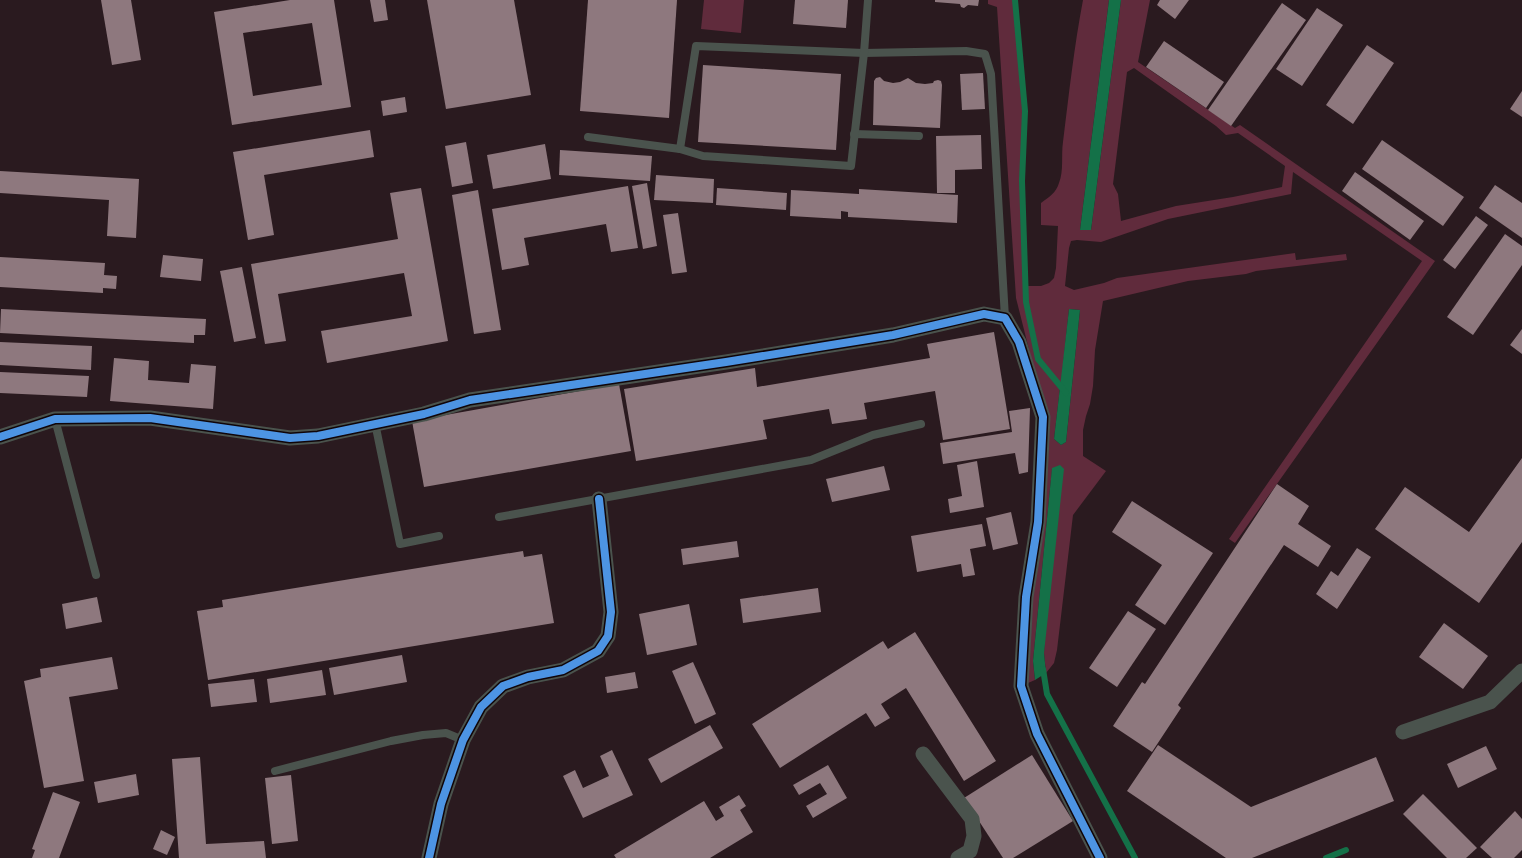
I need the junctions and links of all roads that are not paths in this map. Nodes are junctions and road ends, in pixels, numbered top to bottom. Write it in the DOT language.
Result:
graph roads {
  1 [pos="868,0"];
  2 [pos="864,53"];
  3 [pos="854,134"];
  4 [pos="919,136"];
  5 [pos="588,137"];
  6 [pos="680,148"];
  7 [pos="1005,318"];
  8 [pos="55,419"];
  9 [pos="375,423"];
  10 [pos="921,424"];
  11 [pos="0,437"];
  12 [pos="600,499"];
  13 [pos="499,517"];
  14 [pos="439,536"];
  15 [pos="96,575"];
  16 [pos="1522,670"];
  17 [pos="1403,732"];
  18 [pos="463,740"];
  19 [pos="923,754"];
  20 [pos="275,771"];
  21 [pos="429,858"];
  22 [pos="958,858"];
  23 [pos="1100,858"];
  1 -- 2 [label="lane"];
  2 -- 3 [label="lane"];
  2 -- 6 [label="lane"];
  2 -- 7 [label="lane"];
  3 -- 4 [label="lane"];
  3 -- 6 [label="lane"];
  5 -- 6 [label="lane"];
  7 -- 9 [label="street"];
  7 -- 23 [label="street"];
  8 -- 9 [label="street"];
  8 -- 11 [label="street"];
  8 -- 15 [label="lane"];
  9 -- 14 [label="lane"];
  10 -- 12 [label="lane"];
  12 -- 13 [label="lane"];
  12 -- 18 [label="street"];
  16 -- 17 [label="street"];
  18 -- 20 [label="lane"];
  18 -- 21 [label="street"];
  19 -- 22 [label="street"];
}
